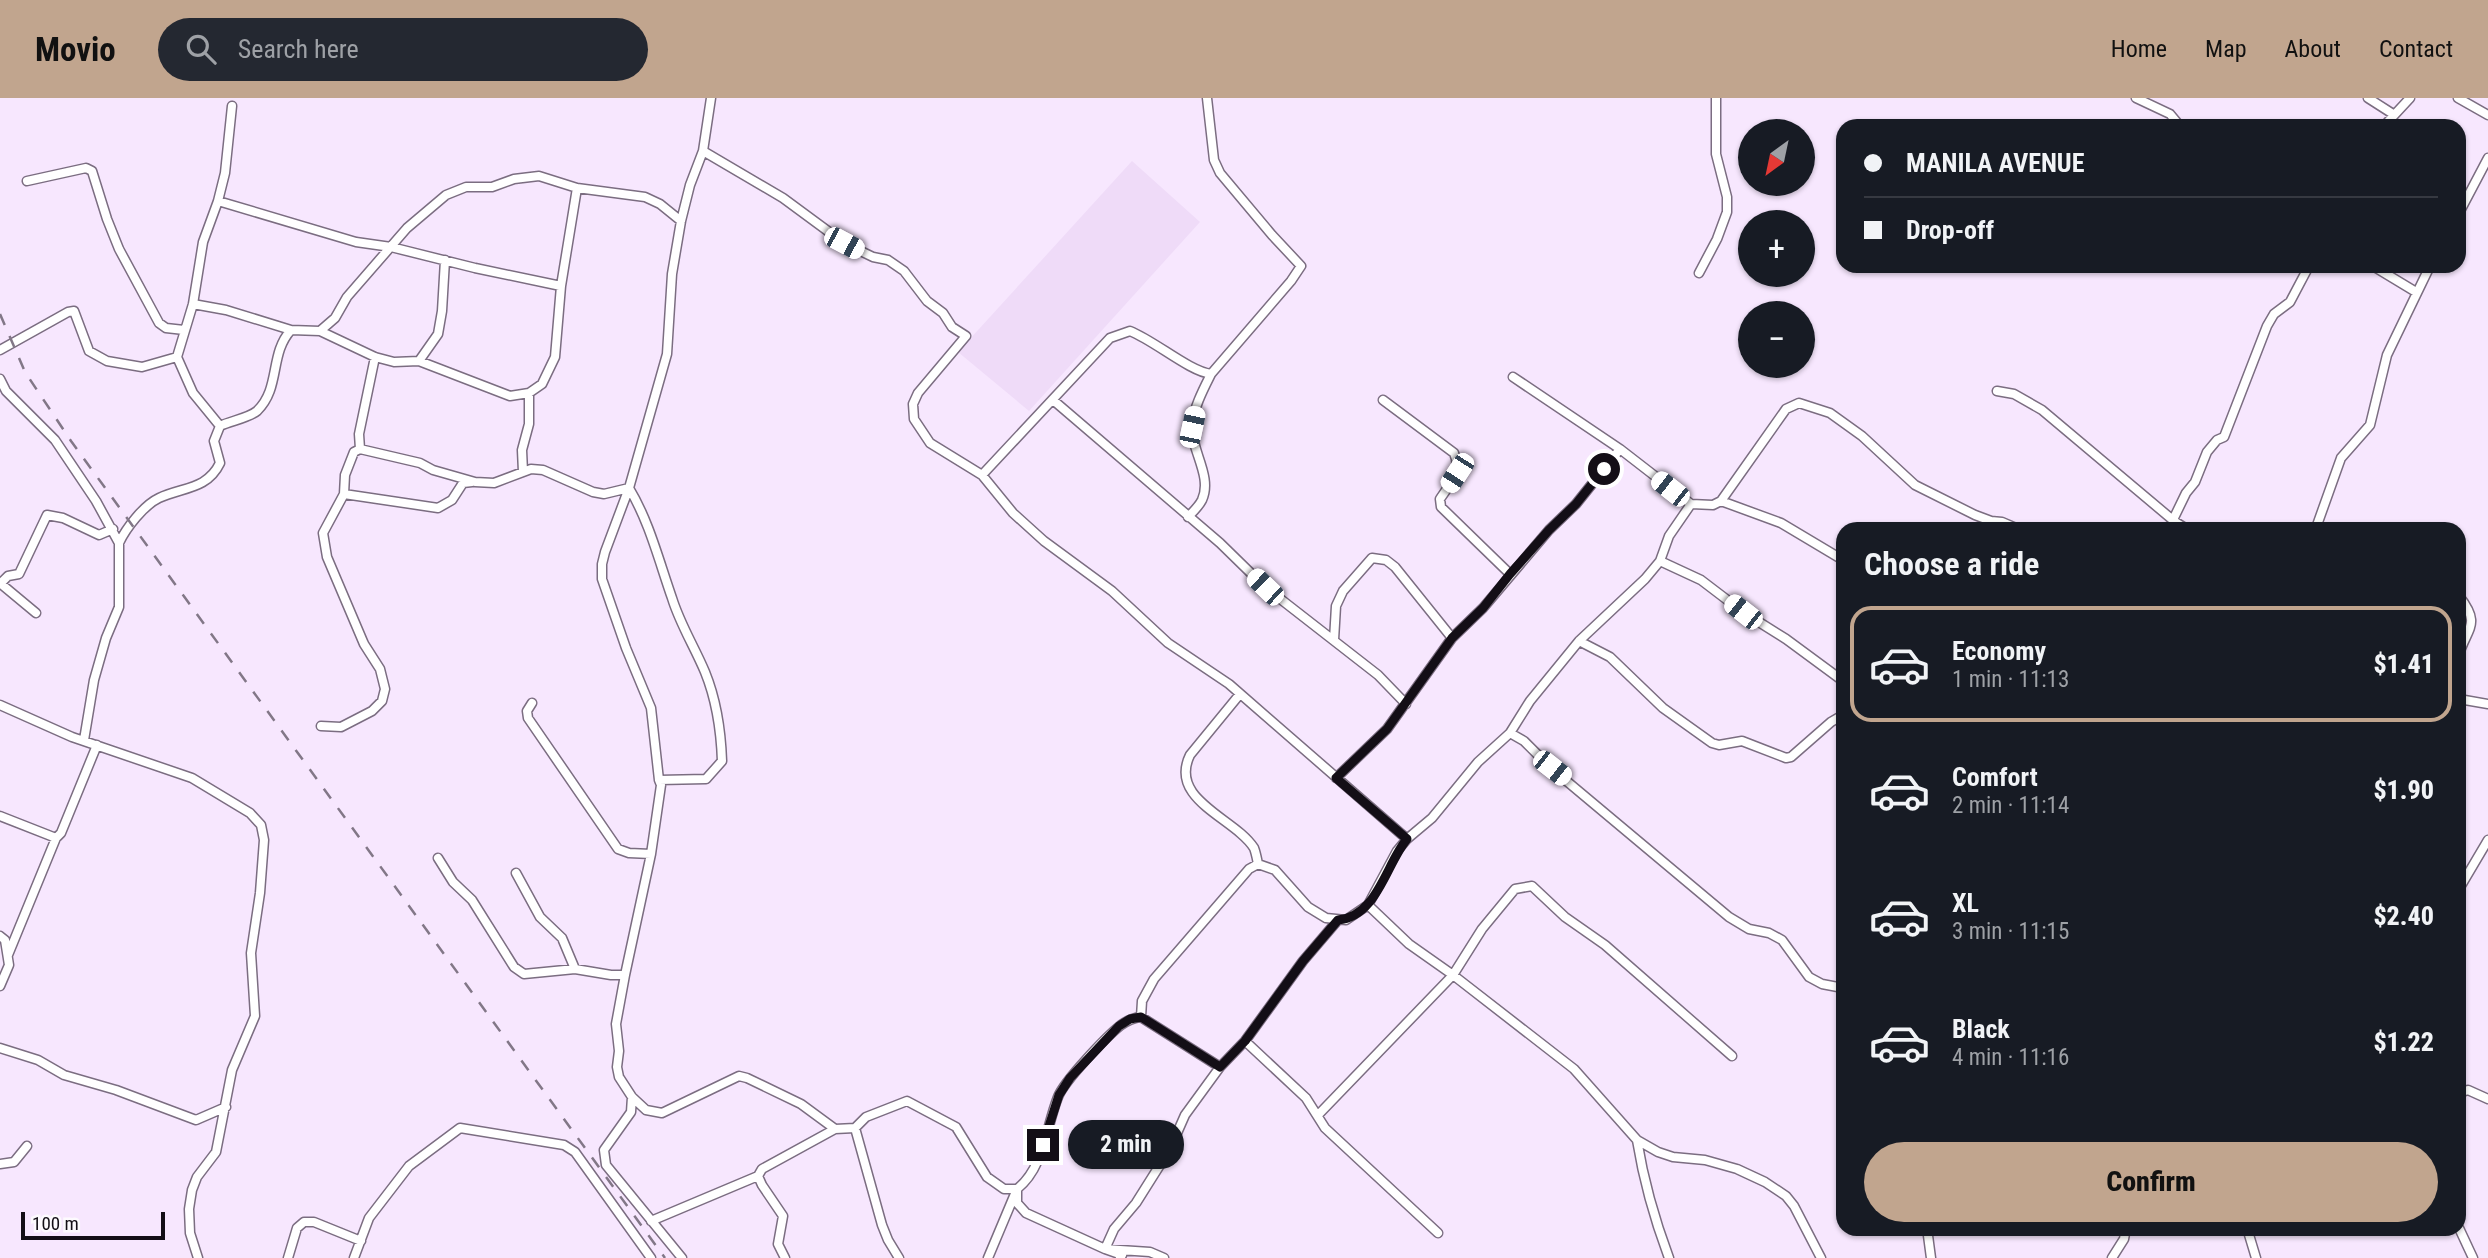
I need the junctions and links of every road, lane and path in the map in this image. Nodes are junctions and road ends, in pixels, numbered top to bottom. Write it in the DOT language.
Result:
graph roads {
  1 [pos="711,98"];
  2 [pos="1207,98"];
  3 [pos="1716,98"];
  4 [pos="2136,98"];
  5 [pos="2368,98"];
  6 [pos="2410,98"];
  7 [pos="2458,98"];
  8 [pos="232,106"];
  9 [pos="2393,114"];
  10 [pos="2488,115"];
  11 [pos="2174,119"];
  12 [pos="2389,119"];
  13 [pos="703,151"];
  14 [pos="2488,158"];
  15 [pos="27,181"];
  16 [pos="577,188"];
  17 [pos="2466,200"];
  18 [pos="218,201"];
  19 [pos="681,221"];
  20 [pos="391,247"];
  21 [pos="445,260"];
  22 [pos="1699,273"];
  23 [pos="2305,273"];
  24 [pos="2385,273"];
  25 [pos="2426,273"];
  26 [pos="561,286"];
  27 [pos="2416,292"];
  28 [pos="193,304"];
  29 [pos="184,330"];
  30 [pos="290,330"];
  31 [pos="320,331"];
  32 [pos="0,349"];
  33 [pos="177,357"];
  34 [pos="376,357"];
  35 [pos="419,361"];
  36 [pos="1211,374"];
  37 [pos="1513,377"];
  38 [pos="0,379"];
  39 [pos="1997,391"];
  40 [pos="529,393"];
  41 [pos="1052,400"];
  42 [pos="1383,400"];
  43 [pos="220,426"];
  44 [pos="360,449"];
  45 [pos="1620,449"];
  46 [pos="523,472"];
  47 [pos="982,475"];
  48 [pos="475,482"];
  49 [pos="629,488"];
  50 [pos="344,494"];
  51 [pos="1721,501"];
  52 [pos="1690,504"];
  53 [pos="1188,517"];
  54 [pos="1991,522"];
  55 [pos="2168,522"];
  56 [pos="2172,522"];
  57 [pos="2318,522"];
  58 [pos="113,529"];
  59 [pos="119,543"];
  60 [pos="1836,556"];
  61 [pos="1660,561"];
  62 [pos="1510,574"];
  63 [pos="1,583"];
  64 [pos="2466,608"];
  65 [pos="36,613"];
  66 [pos="1452,638"];
  67 [pos="2466,639"];
  68 [pos="1334,640"];
  69 [pos="1579,641"];
  70 [pos="1836,676"];
  71 [pos="1240,694"];
  72 [pos="2466,700"];
  73 [pos="532,703"];
  74 [pos="1406,704"];
  75 [pos="2488,704"];
  76 [pos="0,705"];
  77 [pos="1836,719"];
  78 [pos="321,726"];
  79 [pos="1510,733"];
  80 [pos="84,740"];
  81 [pos="97,745"];
  82 [pos="1336,778"];
  83 [pos="659,780"];
  84 [pos="0,816"];
  85 [pos="56,838"];
  86 [pos="1407,839"];
  87 [pos="2488,841"];
  88 [pos="651,854"];
  89 [pos="438,858"];
  90 [pos="1258,864"];
  91 [pos="516,873"];
  92 [pos="2466,877"];
  93 [pos="1368,905"];
  94 [pos="1338,920"];
  95 [pos="0,936"];
  96 [pos="8,955"];
  97 [pos="575,969"];
  98 [pos="625,975"];
  99 [pos="1453,975"];
  100 [pos="0,986"];
  101 [pos="1836,987"];
  102 [pos="1141,1017"];
  103 [pos="1245,1041"];
  104 [pos="0,1048"];
  105 [pos="1732,1056"];
  106 [pos="1220,1067"];
  107 [pos="2466,1091"];
  108 [pos="632,1097"];
  109 [pos="2488,1099"];
  110 [pos="226,1107"];
  111 [pos="1318,1115"];
  112 [pos="855,1128"];
  113 [pos="835,1129"];
  114 [pos="1637,1140"];
  115 [pos="27,1146"];
  116 [pos="0,1164"];
  117 [pos="758,1176"];
  118 [pos="1017,1189"];
  119 [pos="651,1221"];
  120 [pos="1438,1233"];
  121 [pos="1928,1236"];
  122 [pos="2125,1236"];
  123 [pos="2249,1236"];
  124 [pos="2463,1236"];
  125 [pos="361,1241"];
  126 [pos="1105,1249"];
  127 [pos="2115,1257"];
  128 [pos="198,1258"];
  129 [pos="288,1258"];
  130 [pos="354,1258"];
  131 [pos="651,1258"];
  132 [pos="682,1258"];
  133 [pos="785,1258"];
  134 [pos="899,1258"];
  135 [pos="988,1258"];
  136 [pos="1120,1258"];
  137 [pos="1164,1258"];
  138 [pos="1669,1258"];
  139 [pos="1821,1258"];
  140 [pos="1931,1258"];
  141 [pos="2256,1258"];
  142 [pos="2473,1258"];
  1 -- 13 [label="street"];
  2 -- 36 [label="street"];
  3 -- 22 [label="street"];
  4 -- 11 [label="street"];
  5 -- 9 [label="street"];
  6 -- 9 [label="street"];
  7 -- 10 [label="street"];
  8 -- 18 [label="street"];
  9 -- 12 [label="street"];
  13 -- 19 [label="street"];
  13 -- 47 [label="street"];
  14 -- 17 [label="street"];
  15 -- 29 [label="street"];
  16 -- 19 [label="street"];
  16 -- 20 [label="street"];
  16 -- 26 [label="street"];
  18 -- 20 [label="street"];
  18 -- 28 [label="street"];
  19 -- 49 [label="street"];
  20 -- 21 [label="street"];
  20 -- 31 [label="street"];
  21 -- 26 [label="street"];
  21 -- 35 [label="street"];
  23 -- 56 [label="street"];
  24 -- 27 [label="street"];
  25 -- 27 [label="street"];
  26 -- 40 [label="street"];
  27 -- 57 [label="street"];
  28 -- 29 [label="street"];
  28 -- 30 [label="street"];
  29 -- 33 [label="street"];
  30 -- 31 [label="street"];
  30 -- 43 [label="street"];
  31 -- 34 [label="street"];
  32 -- 33 [label="street"];
  33 -- 43 [label="street"];
  34 -- 35 [label="street"];
  34 -- 44 [label="street"];
  35 -- 40 [label="street"];
  36 -- 41 [label="street"];
  36 -- 53 [label="street"];
  37 -- 45 [label="street"];
  38 -- 58 [label="street"];
  39 -- 55 [label="street"];
  40 -- 46 [label="street"];
  41 -- 47 [label="street"];
  41 -- 53 [label="street"];
  42 -- 62 [label="street"];
  43 -- 59 [label="street"];
  44 -- 48 [label="street"];
  44 -- 50 [label="street"];
  45 -- 52 [label="street"];
  45 -- 62 [label="street"];
  46 -- 48 [label="street"];
  46 -- 49 [label="street"];
  47 -- 71 [label="street"];
  48 -- 50 [label="street"];
  49 -- 83 [label="street"];
  49 -- 83 [label="street"];
  50 -- 78 [label="street"];
  51 -- 52 [label="street"];
  51 -- 54 [label="street"];
  51 -- 60 [label="street"];
  52 -- 61 [label="street"];
  53 -- 68 [label="street"];
  58 -- 59 [label="street"];
  58 -- 63 [label="street"];
  59 -- 80 [label="street"];
  61 -- 69 [label="street"];
  61 -- 70 [label="street"];
  62 -- 66 [label="street"];
  63 -- 65 [label="street"];
  64 -- 67 [label="street"];
  66 -- 68 [label="street"];
  66 -- 74 [label="street"];
  68 -- 74 [label="street"];
  69 -- 77 [label="street"];
  69 -- 79 [label="street"];
  71 -- 82 [label="street"];
  71 -- 90 [label="street"];
  72 -- 75 [label="street"];
  73 -- 88 [label="street"];
  74 -- 82 [label="street"];
  76 -- 80 [label="street"];
  79 -- 86 [label="street"];
  79 -- 101 [label="street"];
  80 -- 81 [label="street"];
  81 -- 85 [label="street"];
  81 -- 110 [label="street"];
  82 -- 86 [label="street"];
  83 -- 88 [label="street"];
  84 -- 85 [label="street"];
  85 -- 96 [label="street"];
  86 -- 93 [label="street"];
  87 -- 92 [label="street"];
  88 -- 98 [label="street"];
  89 -- 97 [label="street"];
  90 -- 94 [label="street"];
  90 -- 102 [label="street"];
  91 -- 97 [label="street"];
  93 -- 94 [label="street"];
  93 -- 99 [label="street"];
  94 -- 103 [label="street"];
  95 -- 96 [label="street"];
  96 -- 100 [label="street"];
  97 -- 98 [label="street"];
  98 -- 108 [label="street"];
  99 -- 105 [label="street"];
  99 -- 111 [label="street"];
  99 -- 114 [label="street"];
  102 -- 106 [label="street"];
  102 -- 118 [label="street"];
  103 -- 106 [label="street"];
  103 -- 111 [label="street"];
  104 -- 110 [label="street"];
  106 -- 126 [label="street"];
  107 -- 109 [label="street"];
  108 -- 113 [label="street"];
  108 -- 119 [label="street"];
  110 -- 128 [label="street"];
  111 -- 120 [label="street"];
  112 -- 113 [label="street"];
  112 -- 118 [label="street"];
  112 -- 134 [label="street"];
  113 -- 117 [label="street"];
  114 -- 138 [label="street"];
  114 -- 139 [label="street"];
  115 -- 116 [label="street"];
  117 -- 119 [label="street"];
  117 -- 133 [label="street"];
  118 -- 126 [label="street"];
  118 -- 135 [label="street"];
  119 -- 132 [label="street"];
  121 -- 140 [label="street"];
  122 -- 127 [label="street"];
  123 -- 141 [label="street"];
  124 -- 142 [label="street"];
  125 -- 129 [label="street"];
  125 -- 130 [label="street"];
  125 -- 131 [label="street"];
  126 -- 136 [label="street"];
  126 -- 137 [label="street"];
}
